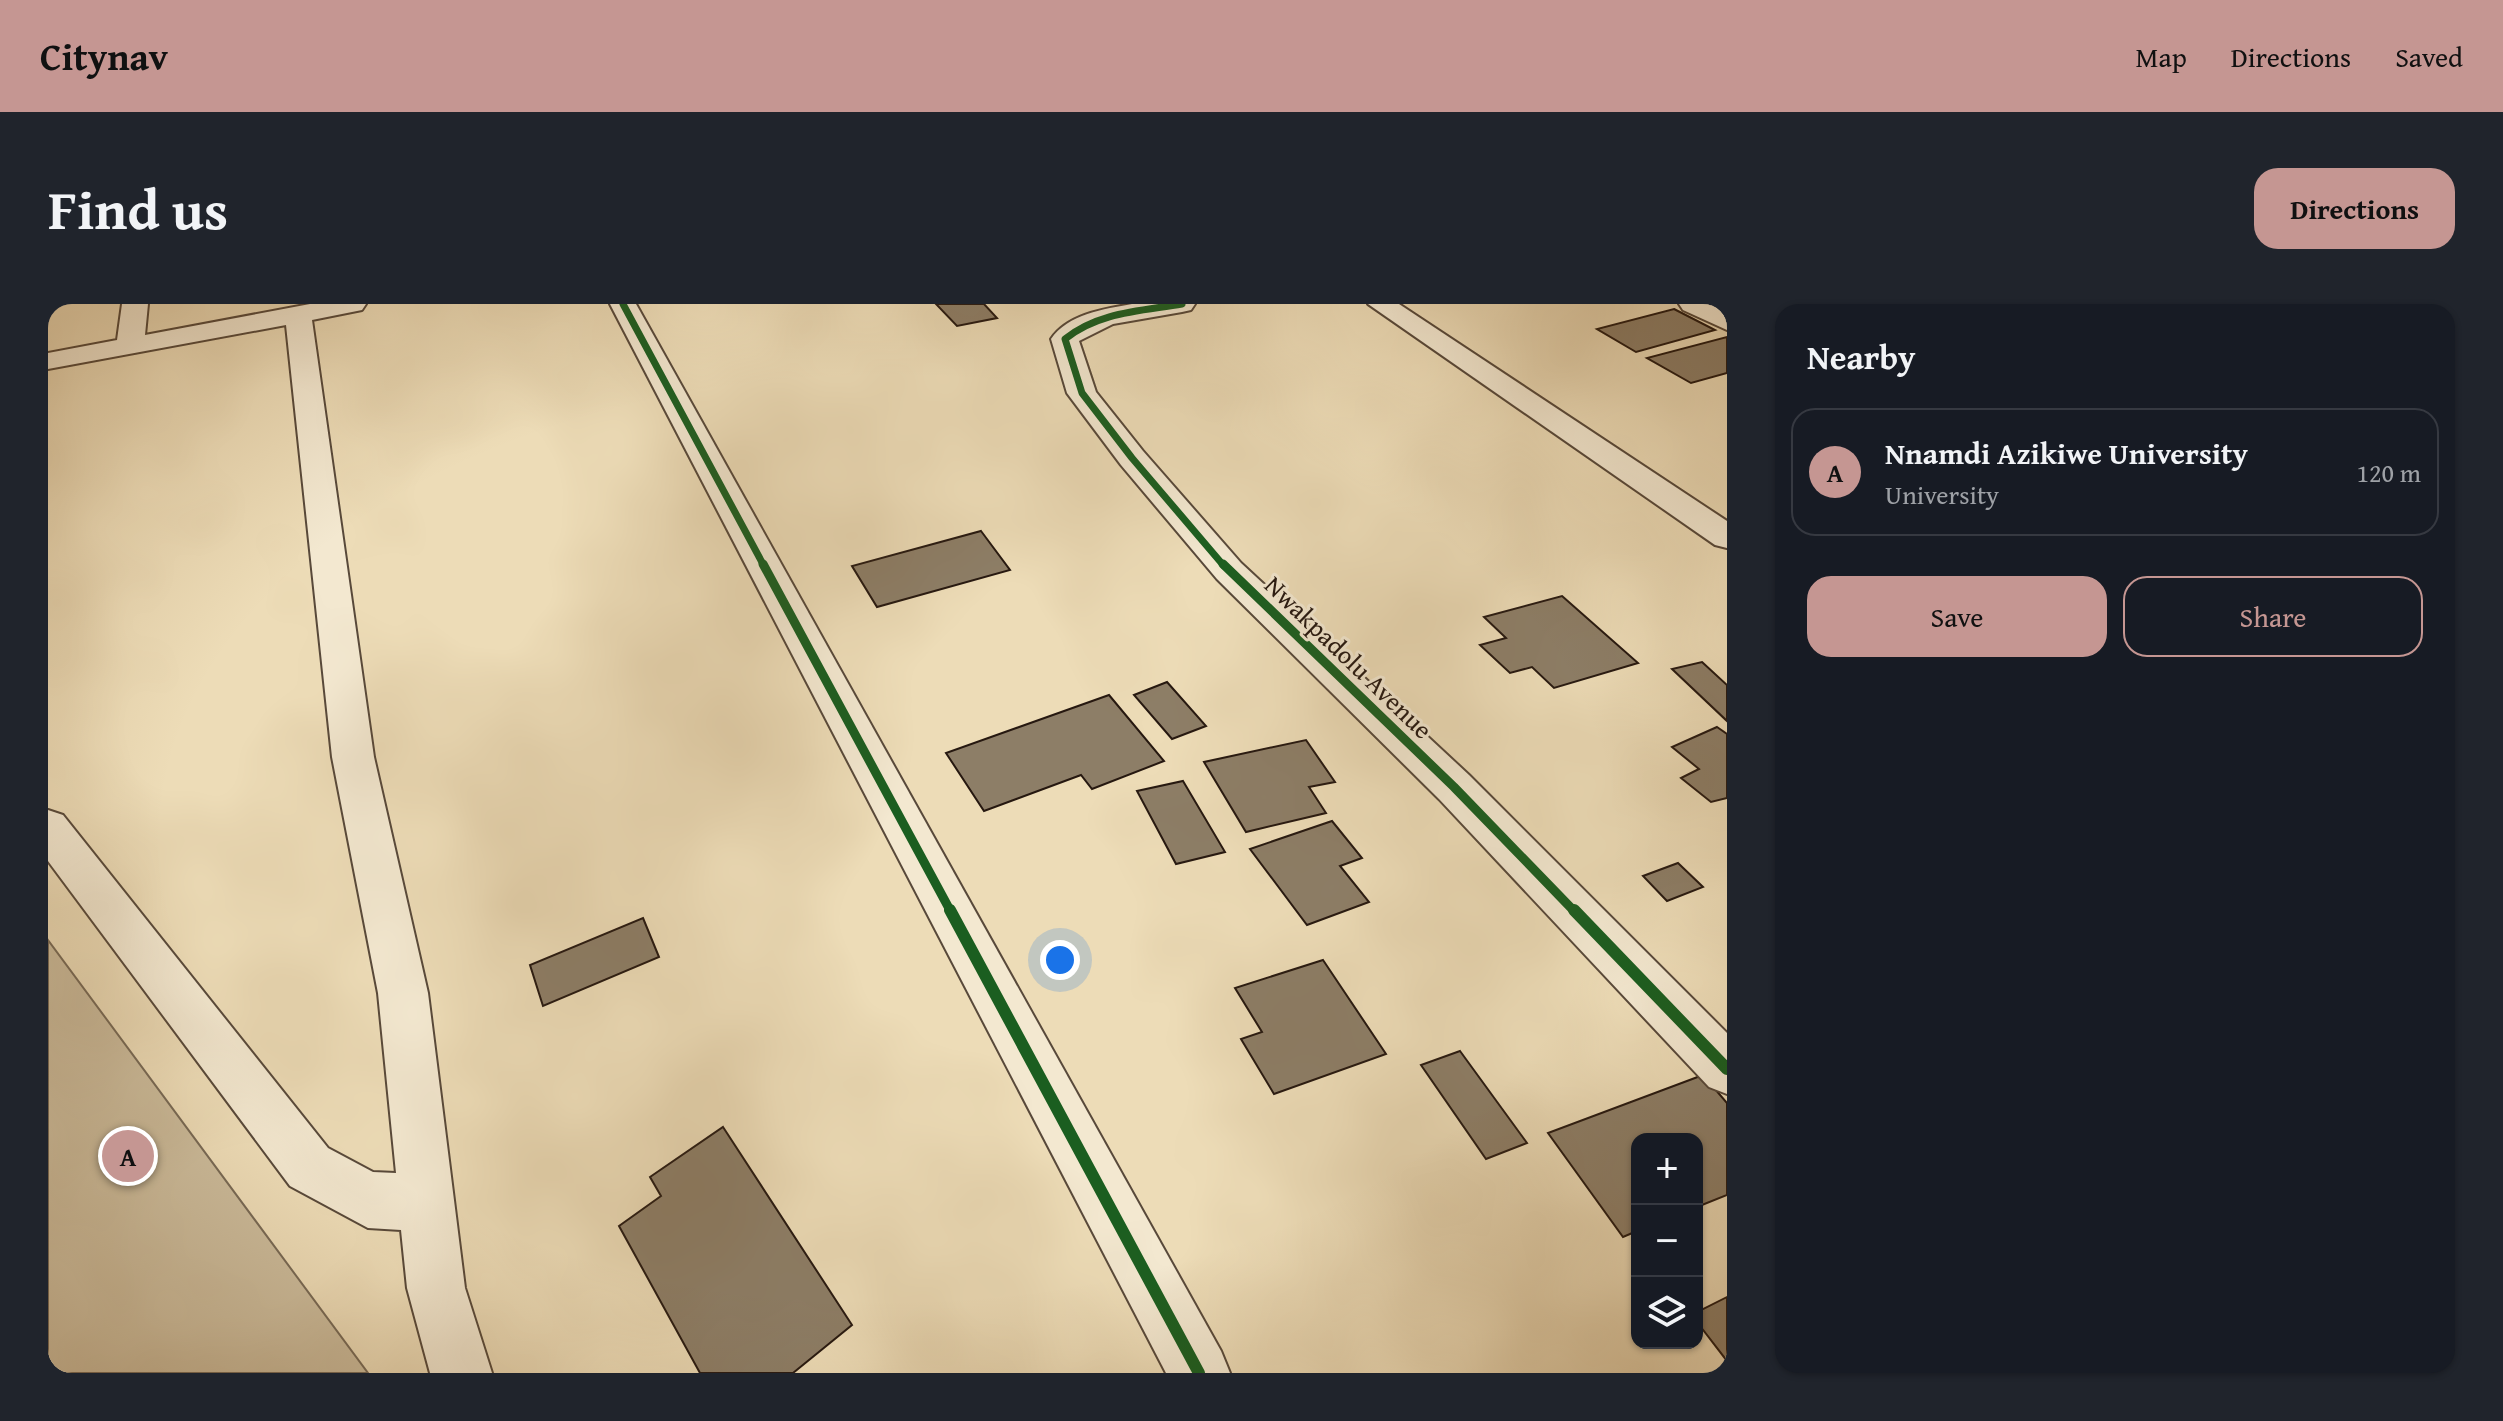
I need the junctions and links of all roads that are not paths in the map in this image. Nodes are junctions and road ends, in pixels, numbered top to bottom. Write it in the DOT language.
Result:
graph roads {
  1 [pos="135,304"];
  2 [pos="353,304"];
  3 [pos="623,304"];
  4 [pos="1182,304"];
  5 [pos="1381,304"];
  6 [pos="1692,304"];
  7 [pos="298,314"];
  8 [pos="1727,322"];
  9 [pos="130,346"];
  10 [pos="48,361"];
  11 [pos="1727,537"];
  12 [pos="48,828"];
  13 [pos="1727,1069"];
  14 [pos="426,1203"];
  15 [pos="461,1373"];
  16 [pos="1199,1373"];
  1 -- 9 [label="street"];
  2 -- 7 [label="street"];
  3 -- 16 [label="street"];
  4 -- 13 [label="street, Nwakpadolu Avenue"];
  5 -- 11 [label="street"];
  6 -- 8 [label="street"];
  7 -- 9 [label="street"];
  7 -- 14 [label="street"];
  9 -- 10 [label="street"];
  12 -- 14 [label="street"];
  14 -- 15 [label="street"];
}
